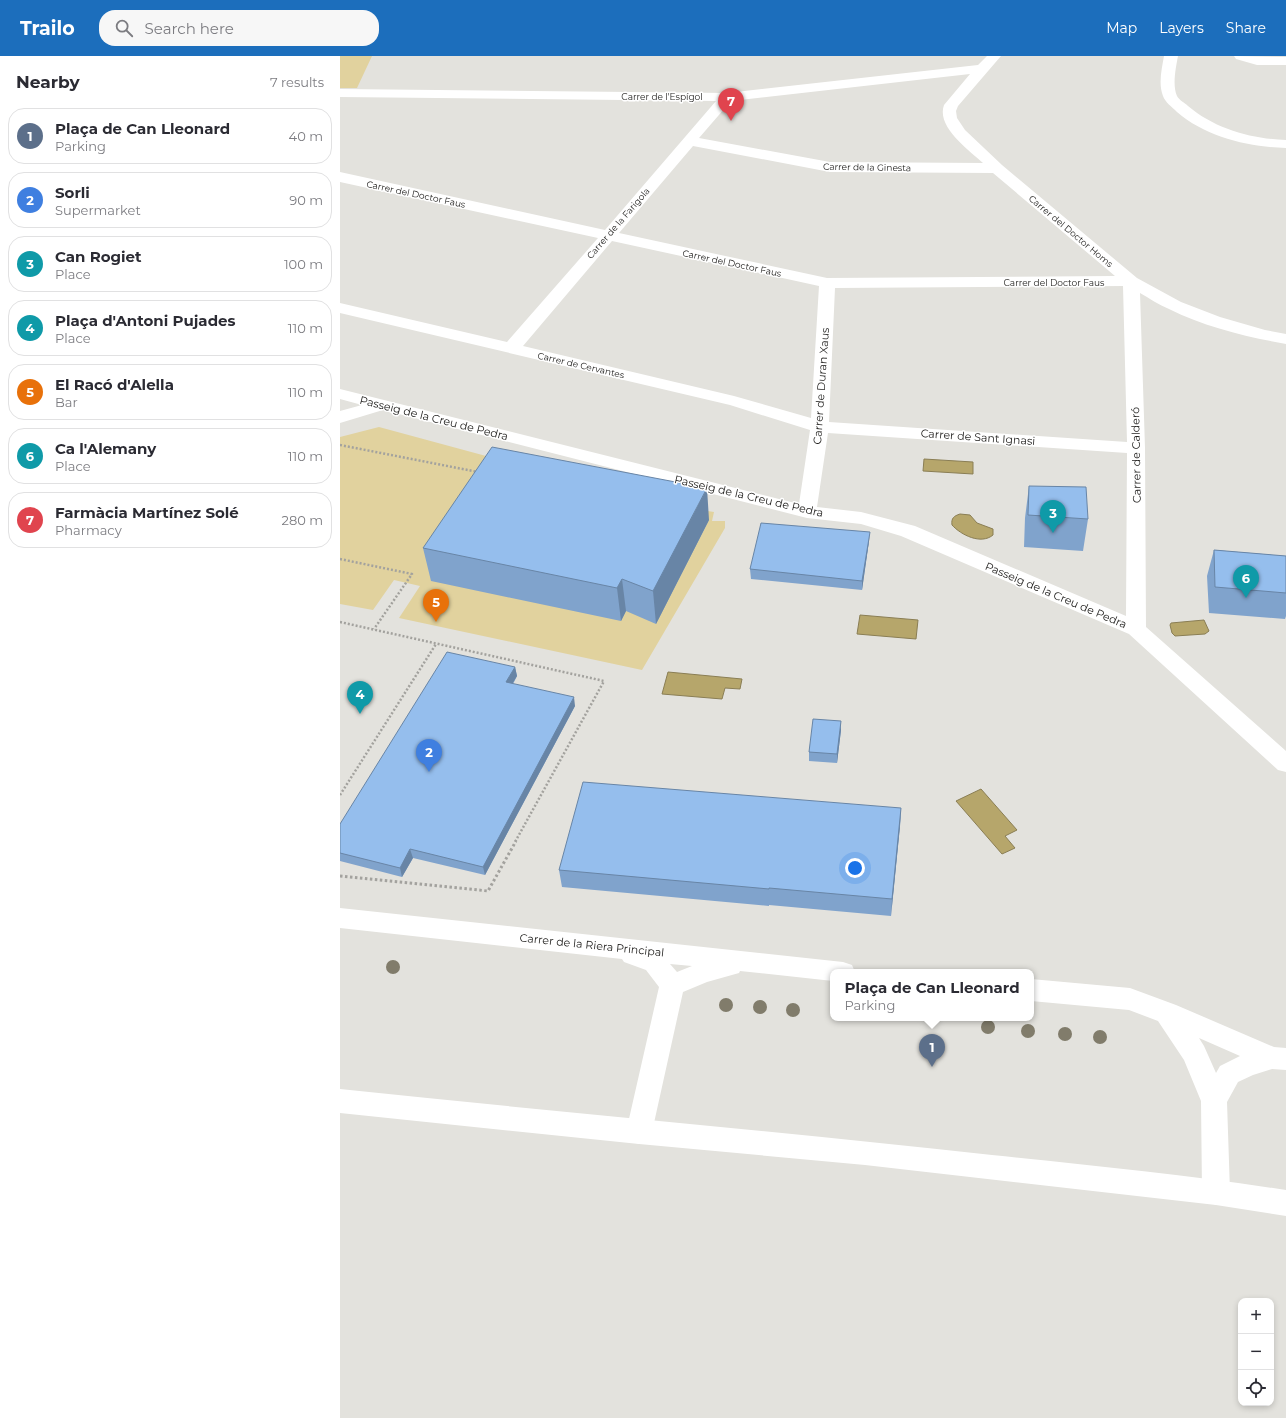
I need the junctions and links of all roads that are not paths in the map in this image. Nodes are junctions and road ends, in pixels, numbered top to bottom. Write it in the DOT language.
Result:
graph roads {
  1 [pos="994,56"];
  2 [pos="1171,56"];
  3 [pos="1241,56"];
  4 [pos="1286,61"];
  5 [pos="982,69"];
  6 [pos="340,93"];
  7 [pos="727,97"];
  8 [pos="690,141"];
  9 [pos="1286,144"];
  10 [pos="997,168"];
  11 [pos="340,177"];
  12 [pos="607,236"];
  13 [pos="1131,281"];
  14 [pos="827,284"];
  15 [pos="1175,306"];
  16 [pos="340,308"];
  17 [pos="1132,320"];
  18 [pos="1286,339"];
  19 [pos="511,349"];
  20 [pos="340,394"];
  21 [pos="382,405"];
  22 [pos="340,417"];
  23 [pos="820,427"];
  24 [pos="1136,448"];
  25 [pos="807,512"];
  26 [pos="1136,629"];
  27 [pos="1286,764"];
  28 [pos="340,918"];
  29 [pos="611,947"];
  30 [pos="745,962"];
  31 [pos="830,971"];
  32 [pos="672,985"];
  33 [pos="1034,990"];
  34 [pos="1167,1013"];
  35 [pos="1279,1059"];
  36 [pos="340,1101"];
  37 [pos="1214,1101"];
  38 [pos="639,1132"];
  39 [pos="1216,1192"];
  40 [pos="1286,1203"];
  1 -- 5 [label="street, Carrer del Doctor Homs"];
  2 -- 9 [label="street"];
  3 -- 4 [label="street"];
  5 -- 7 [label="street, Carrer de l'Espígol"];
  5 -- 10 [label="street, Carrer del Doctor Homs"];
  6 -- 7 [label="street, Carrer de l'Espígol"];
  7 -- 8 [label="street, Carrer de la Farigola"];
  8 -- 10 [label="street, Carrer de la Ginesta"];
  8 -- 12 [label="street, Carrer de la Farigola"];
  10 -- 13 [label="street, Carrer del Doctor Homs"];
  11 -- 12 [label="street, Carrer del Doctor Faus"];
  12 -- 14 [label="street, Carrer del Doctor Faus"];
  12 -- 19 [label="street, Carrer de la Farigola"];
  13 -- 14 [label="street, Carrer del Doctor Faus"];
  13 -- 15 [label="street, Carrer del Doctor Homs"];
  13 -- 17 [label="street, Carrer de Calderó"];
  14 -- 23 [label="street, Carrer de Duran Xaus"];
  15 -- 17 [label="street"];
  15 -- 18 [label="street, Carrer del Doctor Homs"];
  16 -- 19 [label="street, Carrer de Cervantes"];
  17 -- 24 [label="street, Carrer de Calderó"];
  19 -- 23 [label="street, Carrer de Cervantes"];
  20 -- 21 [label="street, Passeig de la Creu de Pedra"];
  21 -- 22 [label="street"];
  21 -- 25 [label="street, Passeig de la Creu de Pedra"];
  23 -- 24 [label="street, Carrer de Sant Ignasi"];
  23 -- 25 [label="street, Carrer de Duran Xaus"];
  24 -- 26 [label="street, Carrer de Calderó"];
  25 -- 26 [label="street, Passeig de la Creu de Pedra"];
  26 -- 27 [label="street, Passeig de la Creu de Pedra"];
  28 -- 29 [label="street, Carrer de la Riera Principal"];
  29 -- 30 [label="street, Carrer de la Riera Principal"];
  29 -- 32 [label="street"];
  30 -- 31 [label="street, Carrer de la Riera Principal"];
  30 -- 32 [label="street"];
  32 -- 38 [label="street"];
  33 -- 34 [label="street"];
  34 -- 35 [label="street"];
  34 -- 37 [label="street"];
  35 -- 37 [label="street"];
  36 -- 38 [label="street"];
  37 -- 39 [label="street"];
  38 -- 39 [label="street"];
  39 -- 40 [label="street"];
}
